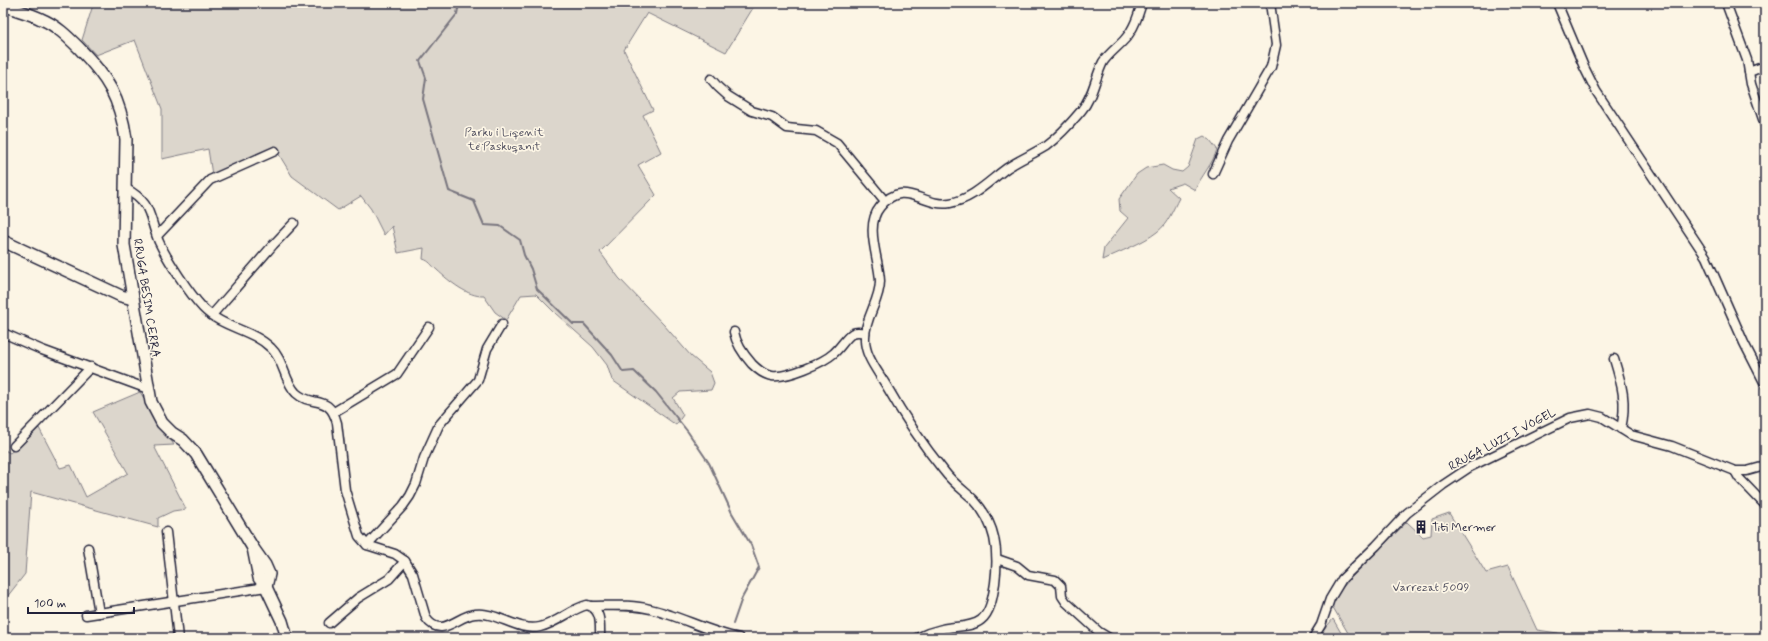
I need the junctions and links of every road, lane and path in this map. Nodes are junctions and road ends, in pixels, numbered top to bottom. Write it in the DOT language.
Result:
graph roads {
  1 [pos="1142,3"];
  2 [pos="1270,3"];
  3 [pos="1558,3"];
  4 [pos="1726,3"];
  5 [pos="3,5"];
  6 [pos="1765,66"];
  7 [pos="1749,72"];
  8 [pos="711,78"];
  9 [pos="1765,125"];
  10 [pos="275,151"];
  11 [pos="1213,174"];
  12 [pos="125,188"];
  13 [pos="885,201"];
  14 [pos="294,223"];
  15 [pos="157,236"];
  16 [pos="3,241"];
  17 [pos="132,299"];
  18 [pos="212,315"];
  19 [pos="502,324"];
  20 [pos="429,327"];
  21 [pos="734,332"];
  22 [pos="3,333"];
  23 [pos="865,333"];
  24 [pos="1614,359"];
  25 [pos="91,367"];
  26 [pos="1765,384"];
  27 [pos="148,390"];
  28 [pos="334,412"];
  29 [pos="1621,429"];
  30 [pos="14,446"];
  31 [pos="1765,466"];
  32 [pos="1735,471"];
  33 [pos="1765,505"];
  34 [pos="166,532"];
  35 [pos="368,545"];
  36 [pos="88,548"];
  37 [pos="997,559"];
  38 [pos="405,561"];
  39 [pos="266,587"];
  40 [pos="173,601"];
  41 [pos="591,606"];
  42 [pos="99,612"];
  43 [pos="86,615"];
  44 [pos="329,623"];
  45 [pos="178,638"];
  46 [pos="287,638"];
  47 [pos="600,638"];
  48 [pos="739,638"];
  49 [pos="917,638"];
  50 [pos="1109,638"];
  51 [pos="1313,638"];
  1 -- 13 [label="street"];
  2 -- 11 [label="street"];
  3 -- 26 [label="street"];
  4 -- 7 [label="street"];
  5 -- 12 [label="street, RRUGA BESIM CERRA"];
  6 -- 7 [label="street"];
  7 -- 9 [label="street"];
  8 -- 13 [label="street"];
  10 -- 15 [label="street"];
  12 -- 15 [label="street"];
  12 -- 17 [label="street, RRUGA BESIM CERRA"];
  13 -- 23 [label="street"];
  14 -- 18 [label="street"];
  15 -- 18 [label="street"];
  16 -- 17 [label="street"];
  17 -- 27 [label="street, RRUGA BESIM CERRA"];
  18 -- 28 [label="street"];
  19 -- 35 [label="street"];
  20 -- 28 [label="street"];
  21 -- 23 [label="street"];
  22 -- 25 [label="street"];
  23 -- 37 [label="street"];
  24 -- 29 [label="street"];
  25 -- 27 [label="street"];
  25 -- 30 [label="street"];
  27 -- 39 [label="street, RRUGA BESIM CERRA"];
  28 -- 35 [label="street"];
  29 -- 32 [label="street, RRUGA LUZI I VOGEL"];
  29 -- 51 [label="street, RRUGA LUZI I VOGEL"];
  31 -- 32 [label="street, RRUGA LUZI I VOGEL"];
  32 -- 33 [label="street"];
  34 -- 40 [label="street"];
  35 -- 38 [label="street"];
  36 -- 42 [label="street"];
  37 -- 49 [label="street"];
  37 -- 50 [label="street"];
  38 -- 41 [label="street"];
  38 -- 44 [label="street"];
  39 -- 40 [label="street"];
  39 -- 46 [label="street, RRUGA BESIM CERRA"];
  40 -- 42 [label="street"];
  40 -- 45 [label="street"];
  41 -- 47 [label="street"];
  41 -- 48 [label="street"];
  42 -- 43 [label="street"];
}
